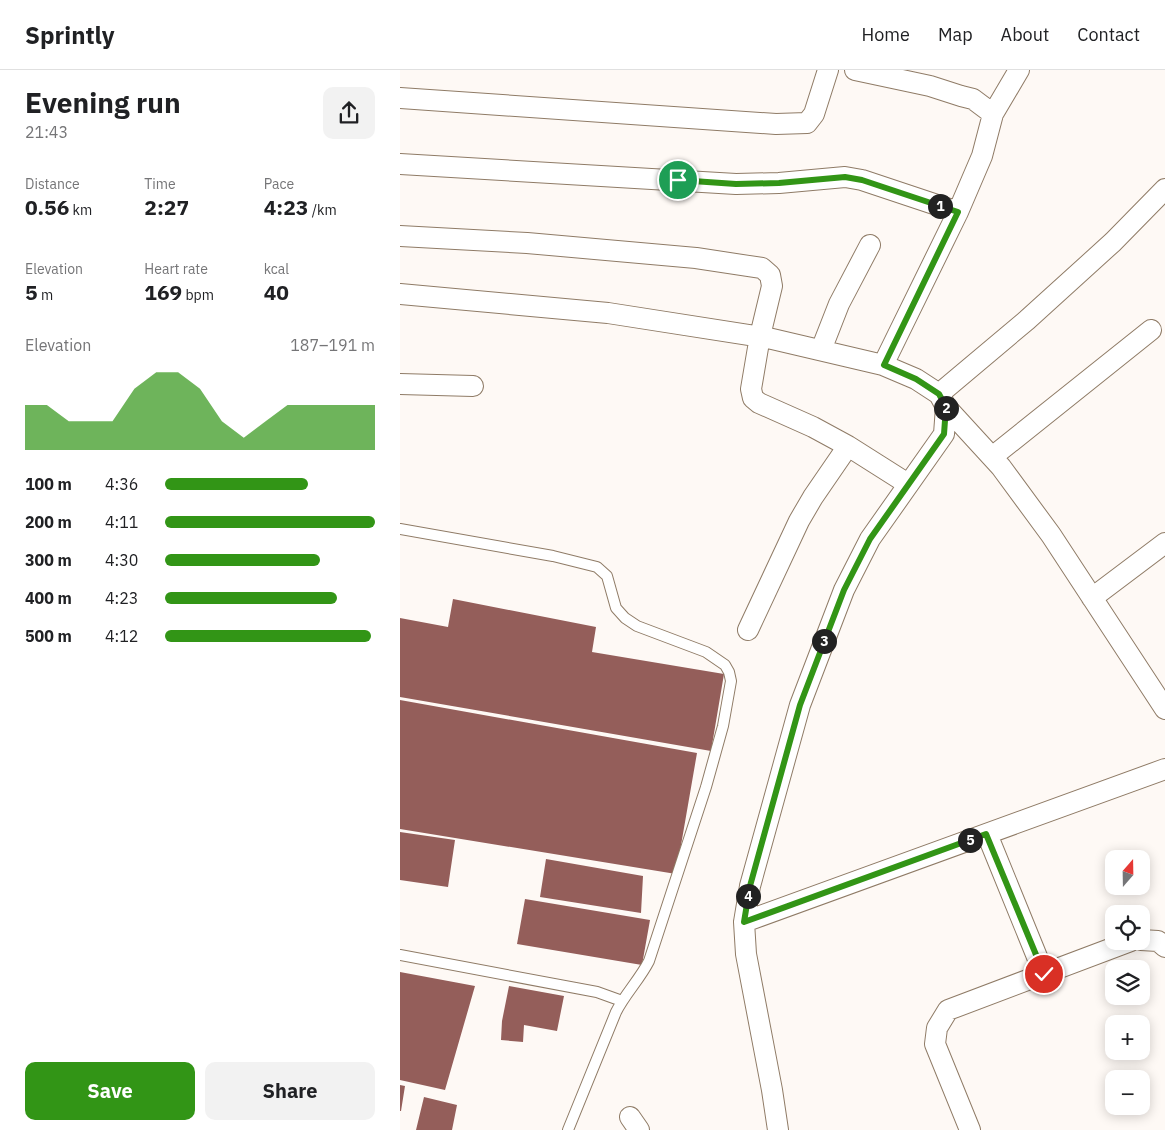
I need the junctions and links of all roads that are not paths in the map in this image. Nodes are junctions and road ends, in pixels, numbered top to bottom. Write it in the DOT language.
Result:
graph roads {
  1 [pos="828,70"];
  2 [pos="855,70"];
  3 [pos="1019,70"];
  4 [pos="400,98"];
  5 [pos="993,114"];
  6 [pos="400,164"];
  7 [pos="1163,193"];
  8 [pos="958,212"];
  9 [pos="400,236"];
  10 [pos="870,245"];
  11 [pos="400,294"];
  12 [pos="1151,330"];
  13 [pos="760,336"];
  14 [pos="821,350"];
  15 [pos="884,365"];
  16 [pos="400,384"];
  17 [pos="473,386"];
  18 [pos="942,401"];
  19 [pos="848,446"];
  20 [pos="992,457"];
  21 [pos="908,484"];
  22 [pos="400,529"];
  23 [pos="1165,543"];
  24 [pos="1092,598"];
  25 [pos="748,630"];
  26 [pos="1158,684"];
  27 [pos="1165,709"];
  28 [pos="1165,769"];
  29 [pos="986,834"];
  30 [pos="744,922"];
  31 [pos="1150,941"];
  32 [pos="1165,947"];
  33 [pos="1107,950"];
  34 [pos="400,955"];
  35 [pos="1044,974"];
  36 [pos="622,1001"];
  37 [pos="568,1130"];
  38 [pos="625,1130"];
  39 [pos="639,1130"];
  40 [pos="778,1130"];
  41 [pos="970,1130"];
  1 -- 4 [label="street"];
  2 -- 5 [label="street"];
  3 -- 5 [label="street"];
  5 -- 8 [label="street"];
  6 -- 8 [label="street"];
  7 -- 18 [label="street"];
  8 -- 15 [label="street"];
  9 -- 13 [label="street"];
  10 -- 14 [label="street"];
  11 -- 13 [label="street"];
  12 -- 20 [label="street"];
  13 -- 14 [label="street"];
  13 -- 19 [label="street"];
  14 -- 15 [label="street"];
  15 -- 18 [label="street"];
  16 -- 17 [label="street"];
  18 -- 20 [label="street"];
  18 -- 21 [label="street"];
  19 -- 21 [label="street"];
  19 -- 25 [label="street"];
  20 -- 24 [label="street"];
  21 -- 30 [label="street"];
  22 -- 36 [label="lane"];
  23 -- 24 [label="street"];
  24 -- 26 [label="street"];
  26 -- 27 [label="street"];
  28 -- 29 [label="street"];
  29 -- 30 [label="street"];
  29 -- 35 [label="street"];
  30 -- 40 [label="street"];
  31 -- 32 [label="street"];
  33 -- 35 [label="street"];
  34 -- 36 [label="lane"];
  35 -- 41 [label="street"];
  36 -- 37 [label="lane"];
  38 -- 39 [label="street"];
}
